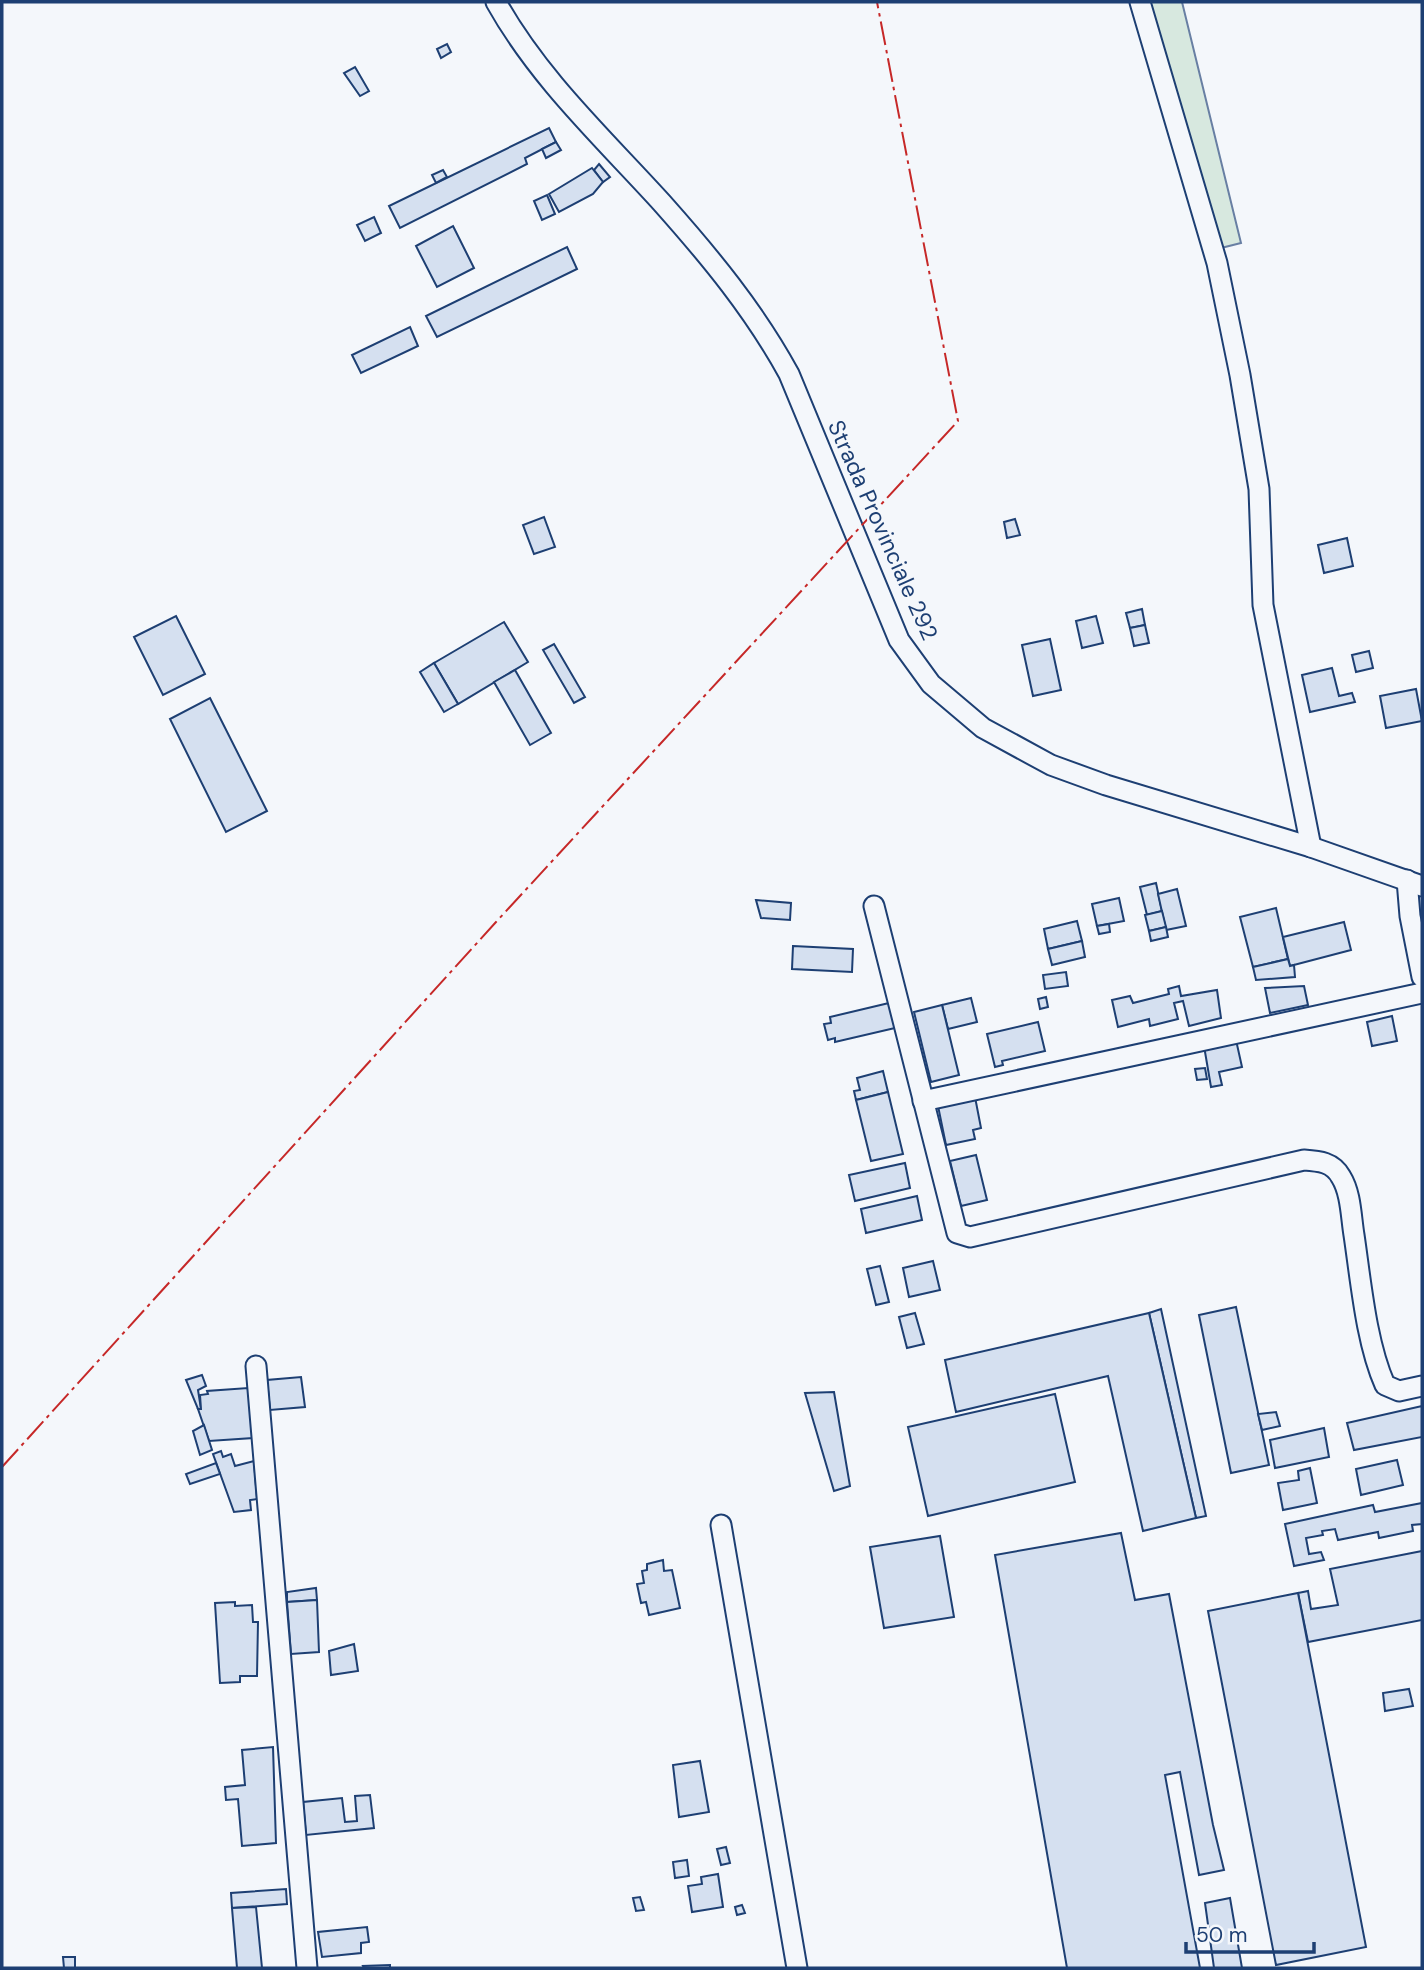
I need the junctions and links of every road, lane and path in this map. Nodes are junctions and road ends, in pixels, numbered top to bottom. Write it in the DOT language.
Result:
graph roads {
  1 [pos="496,2"];
  2 [pos="1140,2"];
  3 [pos="1311,847"];
  4 [pos="1415,883"];
  5 [pos="874,906"];
  6 [pos="1422,978"];
  7 [pos="1422,993"];
  8 [pos="923,1101"];
  9 [pos="256,1366"];
  10 [pos="1422,1386"];
  11 [pos="721,1525"];
  12 [pos="307,1968"];
  13 [pos="797,1968"];
  1 -- 3 [label="street, Strada Provinciale 292"];
  2 -- 3 [label="street"];
  3 -- 4 [label="street, Strada Provinciale 292"];
  4 -- 6 [label="street"];
  5 -- 8 [label="street"];
  7 -- 8 [label="street"];
  8 -- 10 [label="street"];
  9 -- 12 [label="street"];
  11 -- 13 [label="street"];
}
